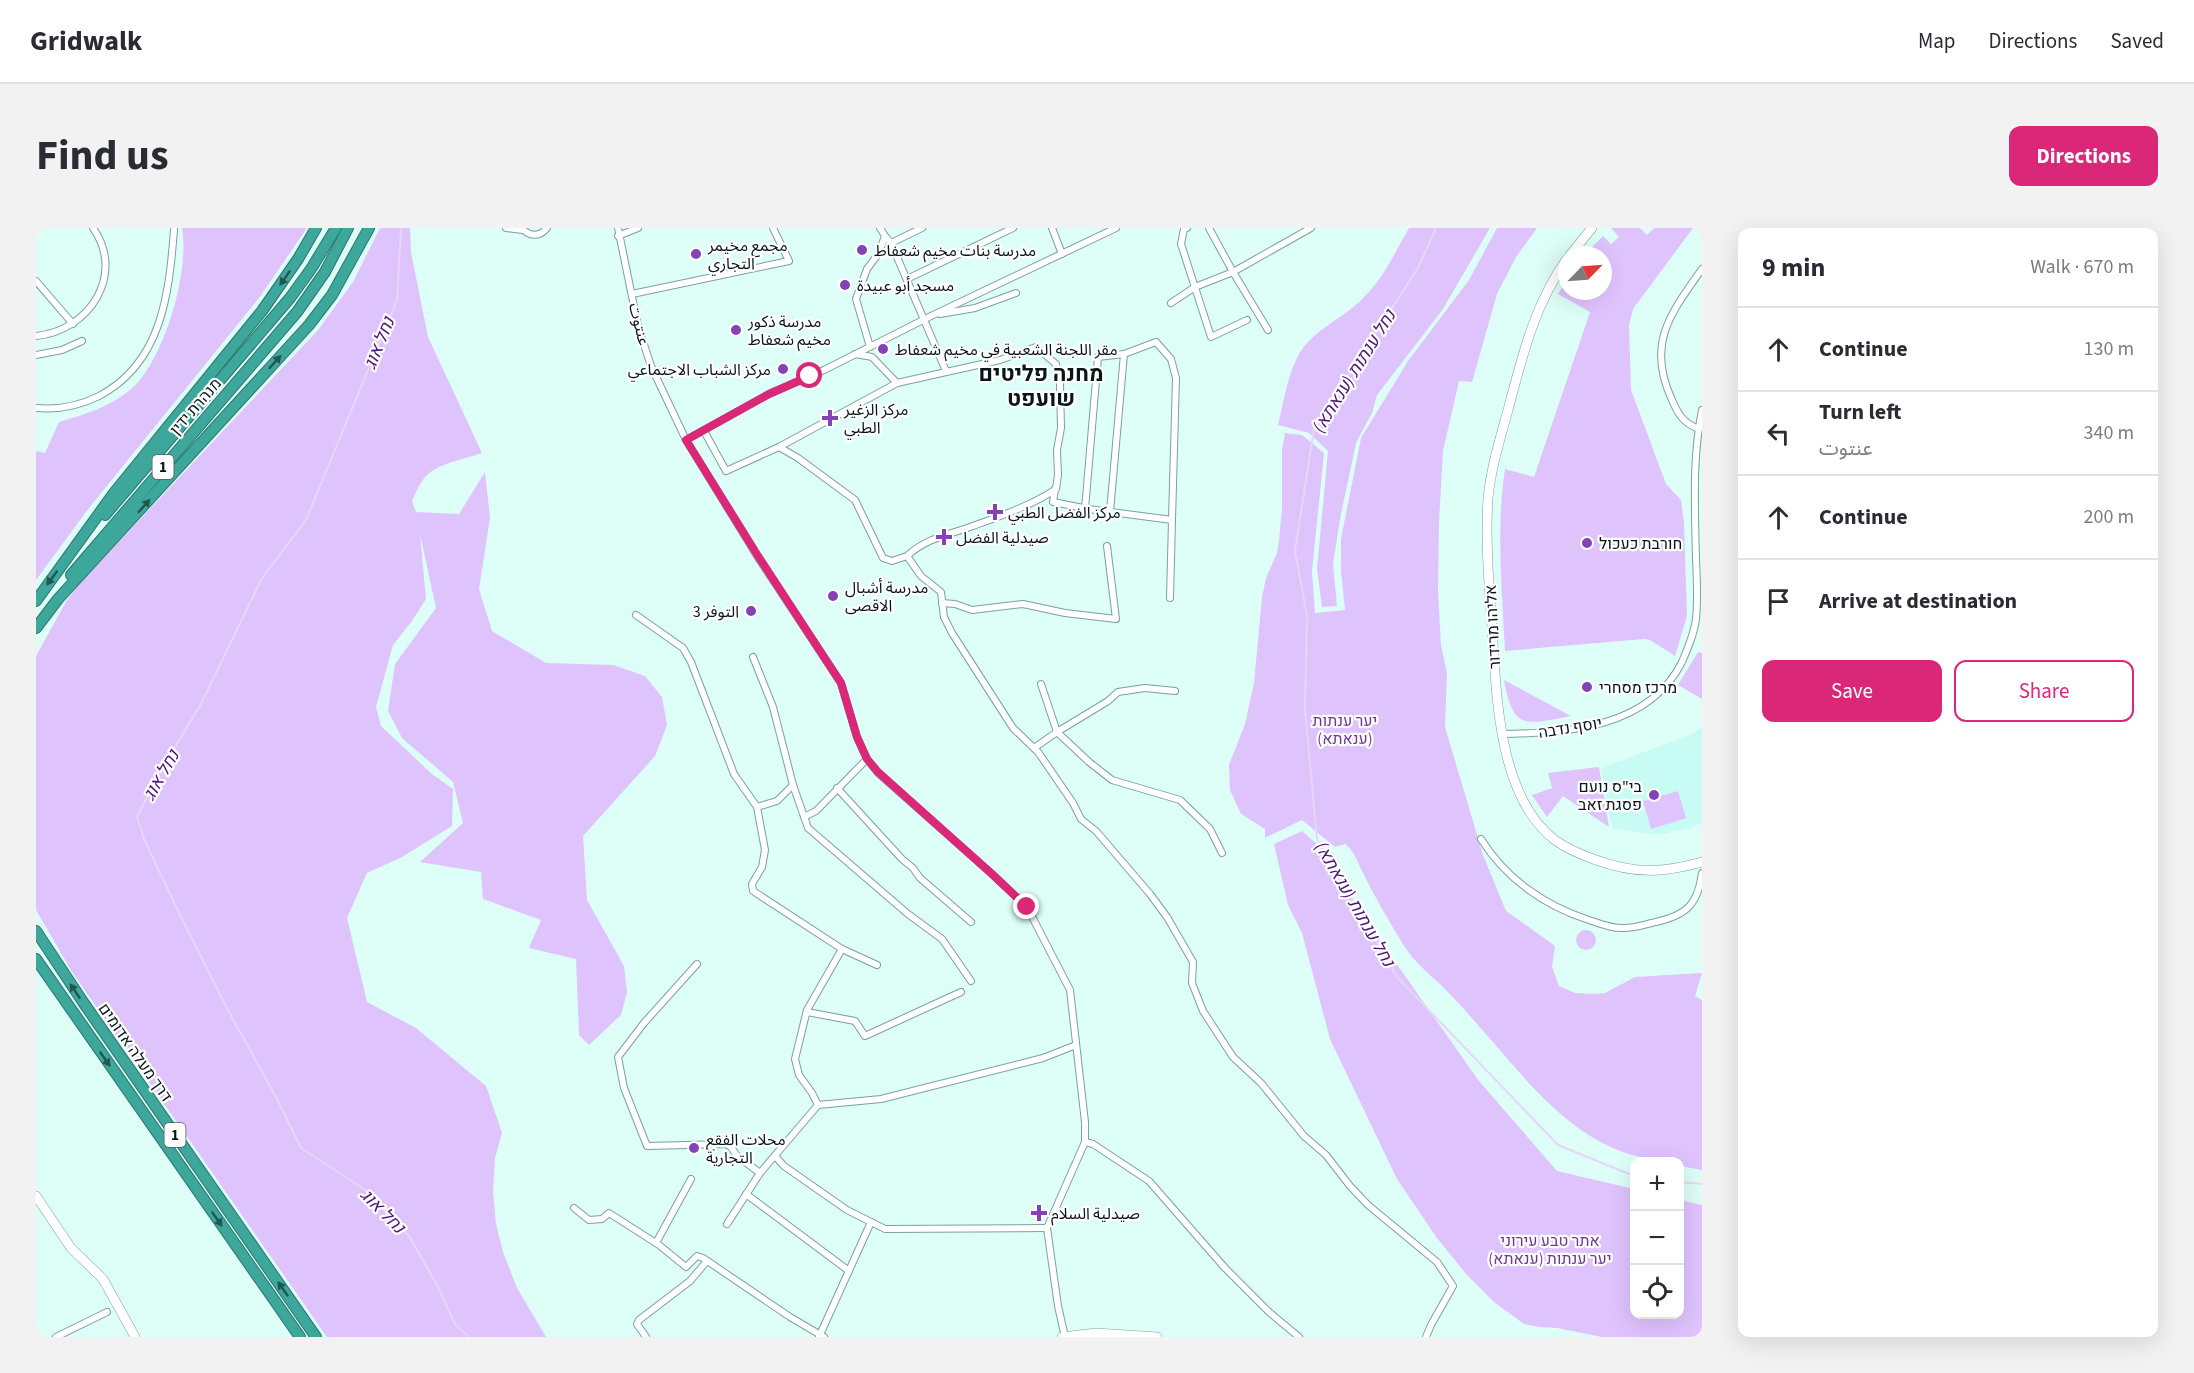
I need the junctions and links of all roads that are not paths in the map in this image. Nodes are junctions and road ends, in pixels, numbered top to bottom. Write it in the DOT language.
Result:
graph roads {
  1 [pos="93,228"];
  2 [pos="316,228"];
  3 [pos="336,228"];
  4 [pos="348,228"];
  5 [pos="369,228"];
  6 [pos="506,228"];
  7 [pos="547,228"];
  8 [pos="638,228"];
  9 [pos="773,228"];
  10 [pos="880,228"];
  11 [pos="922,228"];
  12 [pos="1013,228"];
  13 [pos="1052,228"];
  14 [pos="1116,228"];
  15 [pos="1186,228"];
  16 [pos="1209,228"];
  17 [pos="1311,228"];
  18 [pos="1592,228"];
  19 [pos="522,229"];
  20 [pos="174,230"];
  21 [pos="618,232"];
  22 [pos="885,236"];
  23 [pos="891,243"];
  24 [pos="1577,246"];
  25 [pos="1062,254"];
  26 [pos="1702,269"];
  27 [pos="1233,272"];
  28 [pos="1558,274"];
  29 [pos="907,279"];
  30 [pos="36,281"];
  31 [pos="1195,287"];
  32 [pos="1016,293"];
  33 [pos="632,294"];
  34 [pos="1171,303"];
  35 [pos="928,318"];
  36 [pos="1247,320"];
  37 [pos="73,324"];
  38 [pos="1268,330"];
  39 [pos="36,336"];
  40 [pos="82,341"];
  41 [pos="870,347"];
  42 [pos="855,354"];
  43 [pos="1124,354"];
  44 [pos="36,355"];
  45 [pos="946,371"];
  46 [pos="897,383"];
  47 [pos="36,408"];
  48 [pos="1702,410"];
  49 [pos="1699,429"];
  50 [pos="704,431"];
  51 [pos="686,440"];
  52 [pos="779,447"];
  53 [pos="1056,489"];
  54 [pos="1085,508"];
  55 [pos="1110,512"];
  56 [pos="1172,520"];
  57 [pos="1107,546"];
  58 [pos="69,555"];
  59 [pos="907,556"];
  60 [pos="1170,598"];
  61 [pos="36,601"];
  62 [pos="942,603"];
  63 [pos="636,615"];
  64 [pos="36,628"];
  65 [pos="753,657"];
  66 [pos="1041,684"];
  67 [pos="1175,691"];
  68 [pos="1058,732"];
  69 [pos="1502,734"];
  70 [pos="1034,748"];
  71 [pos="867,759"];
  72 [pos="793,785"];
  73 [pos="837,789"];
  74 [pos="757,807"];
  75 [pos="804,817"];
  76 [pos="1481,839"];
  77 [pos="1222,853"];
  78 [pos="1702,862"];
  79 [pos="1702,873"];
  80 [pos="971,922"];
  81 [pos="36,931"];
  82 [pos="842,949"];
  83 [pos="36,959"];
  84 [pos="697,964"];
  85 [pos="877,965"];
  86 [pos="971,981"];
  87 [pos="961,992"];
  88 [pos="807,1012"];
  89 [pos="1076,1045"];
  90 [pos="818,1105"];
  91 [pos="1085,1142"];
  92 [pos="775,1156"];
  93 [pos="760,1173"];
  94 [pos="691,1179"];
  95 [pos="746,1194"];
  96 [pos="37,1201"];
  97 [pos="574,1208"];
  98 [pos="871,1222"];
  99 [pos="727,1224"];
  100 [pos="1047,1228"];
  101 [pos="656,1243"];
  102 [pos="707,1260"];
  103 [pos="849,1271"];
  104 [pos="107,1312"];
  105 [pos="821,1336"];
  106 [pos="56,1337"];
  107 [pos="135,1337"];
  108 [pos="300,1337"];
  109 [pos="316,1337"];
  110 [pos="645,1337"];
  111 [pos="1063,1337"];
  112 [pos="1157,1337"];
  113 [pos="1299,1337"];
  114 [pos="1426,1337"];
  1 -- 37 [label="street"];
  2 -- 58 [label="highway, one-way"];
  3 -- 58 [label="highway, מנהרת ידין / 1"];
  4 -- 64 [label="highway, מנהרת ידין / 1"];
  64 -- 5 [label="highway, one-way"];
  6 -- 19 [label="street"];
  7 -- 19 [label="street"];
  8 -- 21 [label="street"];
  9 -- 33 [label="street"];
  10 -- 22 [label="street"];
  11 -- 23 [label="street"];
  12 -- 29 [label="street"];
  13 -- 25 [label="street"];
  14 -- 25 [label="street"];
  15 -- 31 [label="street"];
  16 -- 27 [label="street"];
  17 -- 27 [label="street"];
  18 -- 24 [label="street"];
  20 -- 47 [label="street"];
  21 -- 33 [label="street, عنتوت"];
  22 -- 23 [label="street"];
  22 -- 41 [label="street"];
  23 -- 29 [label="street"];
  25 -- 35 [label="street"];
  26 -- 49 [label="street"];
  27 -- 31 [label="street"];
  27 -- 38 [label="street"];
  28 -- 69 [label="street, אליהו מרידור"];
  29 -- 35 [label="street"];
  30 -- 37 [label="street"];
  31 -- 34 [label="street"];
  31 -- 36 [label="street"];
  32 -- 35 [label="street"];
  33 -- 51 [label="street, عنتوت"];
  35 -- 41 [label="street"];
  35 -- 45 [label="street"];
  37 -- 39 [label="street"];
  40 -- 44 [label="street"];
  41 -- 42 [label="street"];
  42 -- 46 [label="street"];
  42 -- 50 [label="street"];
  43 -- 54 [label="street"];
  43 -- 55 [label="street"];
  43 -- 56 [label="street"];
  45 -- 46 [label="street"];
  45 -- 53 [label="street"];
  46 -- 52 [label="street"];
  48 -- 49 [label="street, יוסף נדבה"];
  49 -- 69 [label="street, יוסף נדבה"];
  50 -- 51 [label="street"];
  50 -- 52 [label="street"];
  51 -- 71 [label="street, عنتوت"];
  52 -- 59 [label="street"];
  53 -- 54 [label="street"];
  53 -- 59 [label="street"];
  54 -- 55 [label="street"];
  55 -- 56 [label="street"];
  56 -- 60 [label="street"];
  57 -- 62 [label="street"];
  58 -- 61 [label="highway, 1, one-way"];
  59 -- 62 [label="street"];
  62 -- 70 [label="street"];
  63 -- 74 [label="street"];
  65 -- 72 [label="street"];
  66 -- 68 [label="street"];
  67 -- 68 [label="street"];
  68 -- 70 [label="street"];
  68 -- 77 [label="street"];
  69 -- 78 [label="street, אליהו מרידור"];
  70 -- 114 [label="street"];
  71 -- 73 [label="street"];
  71 -- 89 [label="street"];
  72 -- 74 [label="street"];
  72 -- 75 [label="street"];
  73 -- 75 [label="street"];
  73 -- 80 [label="street"];
  74 -- 82 [label="street"];
  75 -- 86 [label="street"];
  76 -- 79 [label="street"];
  109 -- 81 [label="highway, דרך מעלה אדומים / 1, one-way"];
  82 -- 85 [label="street"];
  82 -- 88 [label="street"];
  83 -- 108 [label="highway, דרך מעלה אדומים / 1, one-way"];
  84 -- 93 [label="street"];
  87 -- 88 [label="street"];
  88 -- 90 [label="street"];
  89 -- 90 [label="street"];
  89 -- 91 [label="street"];
  90 -- 92 [label="street"];
  91 -- 100 [label="street"];
  91 -- 113 [label="street"];
  92 -- 93 [label="street"];
  92 -- 98 [label="street"];
  93 -- 95 [label="street"];
  94 -- 101 [label="street"];
  95 -- 99 [label="street"];
  95 -- 103 [label="street"];
  96 -- 107 [label="street"];
  97 -- 101 [label="street"];
  98 -- 100 [label="street"];
  98 -- 103 [label="street"];
  100 -- 111 [label="street"];
  101 -- 102 [label="street"];
  102 -- 105 [label="street"];
  102 -- 110 [label="street"];
  103 -- 105 [label="street"];
  104 -- 106 [label="street"];
  111 -- 112 [label="street"];
}
